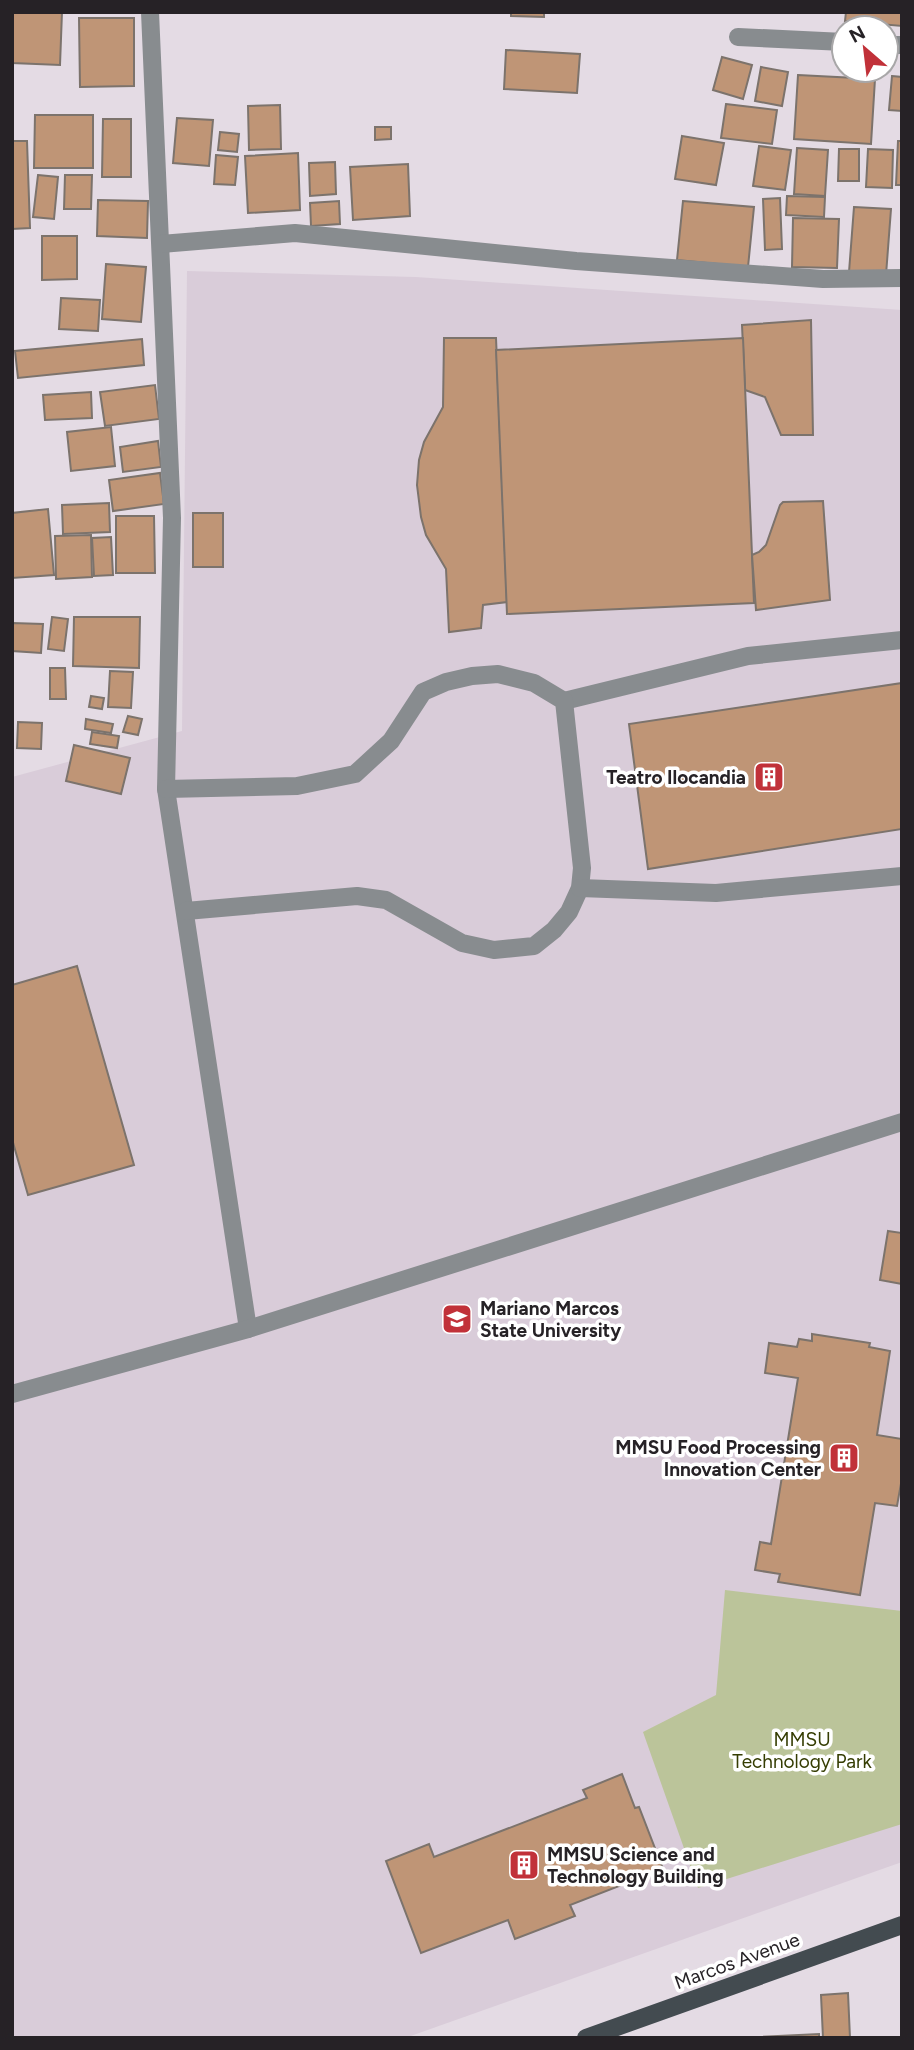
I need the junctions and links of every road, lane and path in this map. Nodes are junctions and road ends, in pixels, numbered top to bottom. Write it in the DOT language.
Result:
graph roads {
  1 [pos="150,12"];
  2 [pos="738,37"];
  3 [pos="830,41"];
  4 [pos="161,244"];
  5 [pos="902,278"];
  6 [pos="902,640"];
  7 [pos="564,701"];
  8 [pos="166,789"];
  9 [pos="902,876"];
  10 [pos="580,888"];
  11 [pos="186,911"];
  12 [pos="902,1122"];
  13 [pos="248,1329"];
  14 [pos="12,1395"];
  15 [pos="902,1925"];
  16 [pos="586,2038"];
  1 -- 4 [label="street"];
  2 -- 3 [label="street"];
  4 -- 5 [label="street"];
  4 -- 8 [label="street"];
  6 -- 7 [label="street"];
  7 -- 8 [label="street"];
  7 -- 10 [label="street"];
  8 -- 11 [label="street"];
  9 -- 10 [label="street"];
  10 -- 11 [label="street"];
  11 -- 13 [label="street"];
  12 -- 13 [label="street"];
  13 -- 14 [label="street"];
  15 -- 16 [label="main road, Marcos Avenue"];
}
